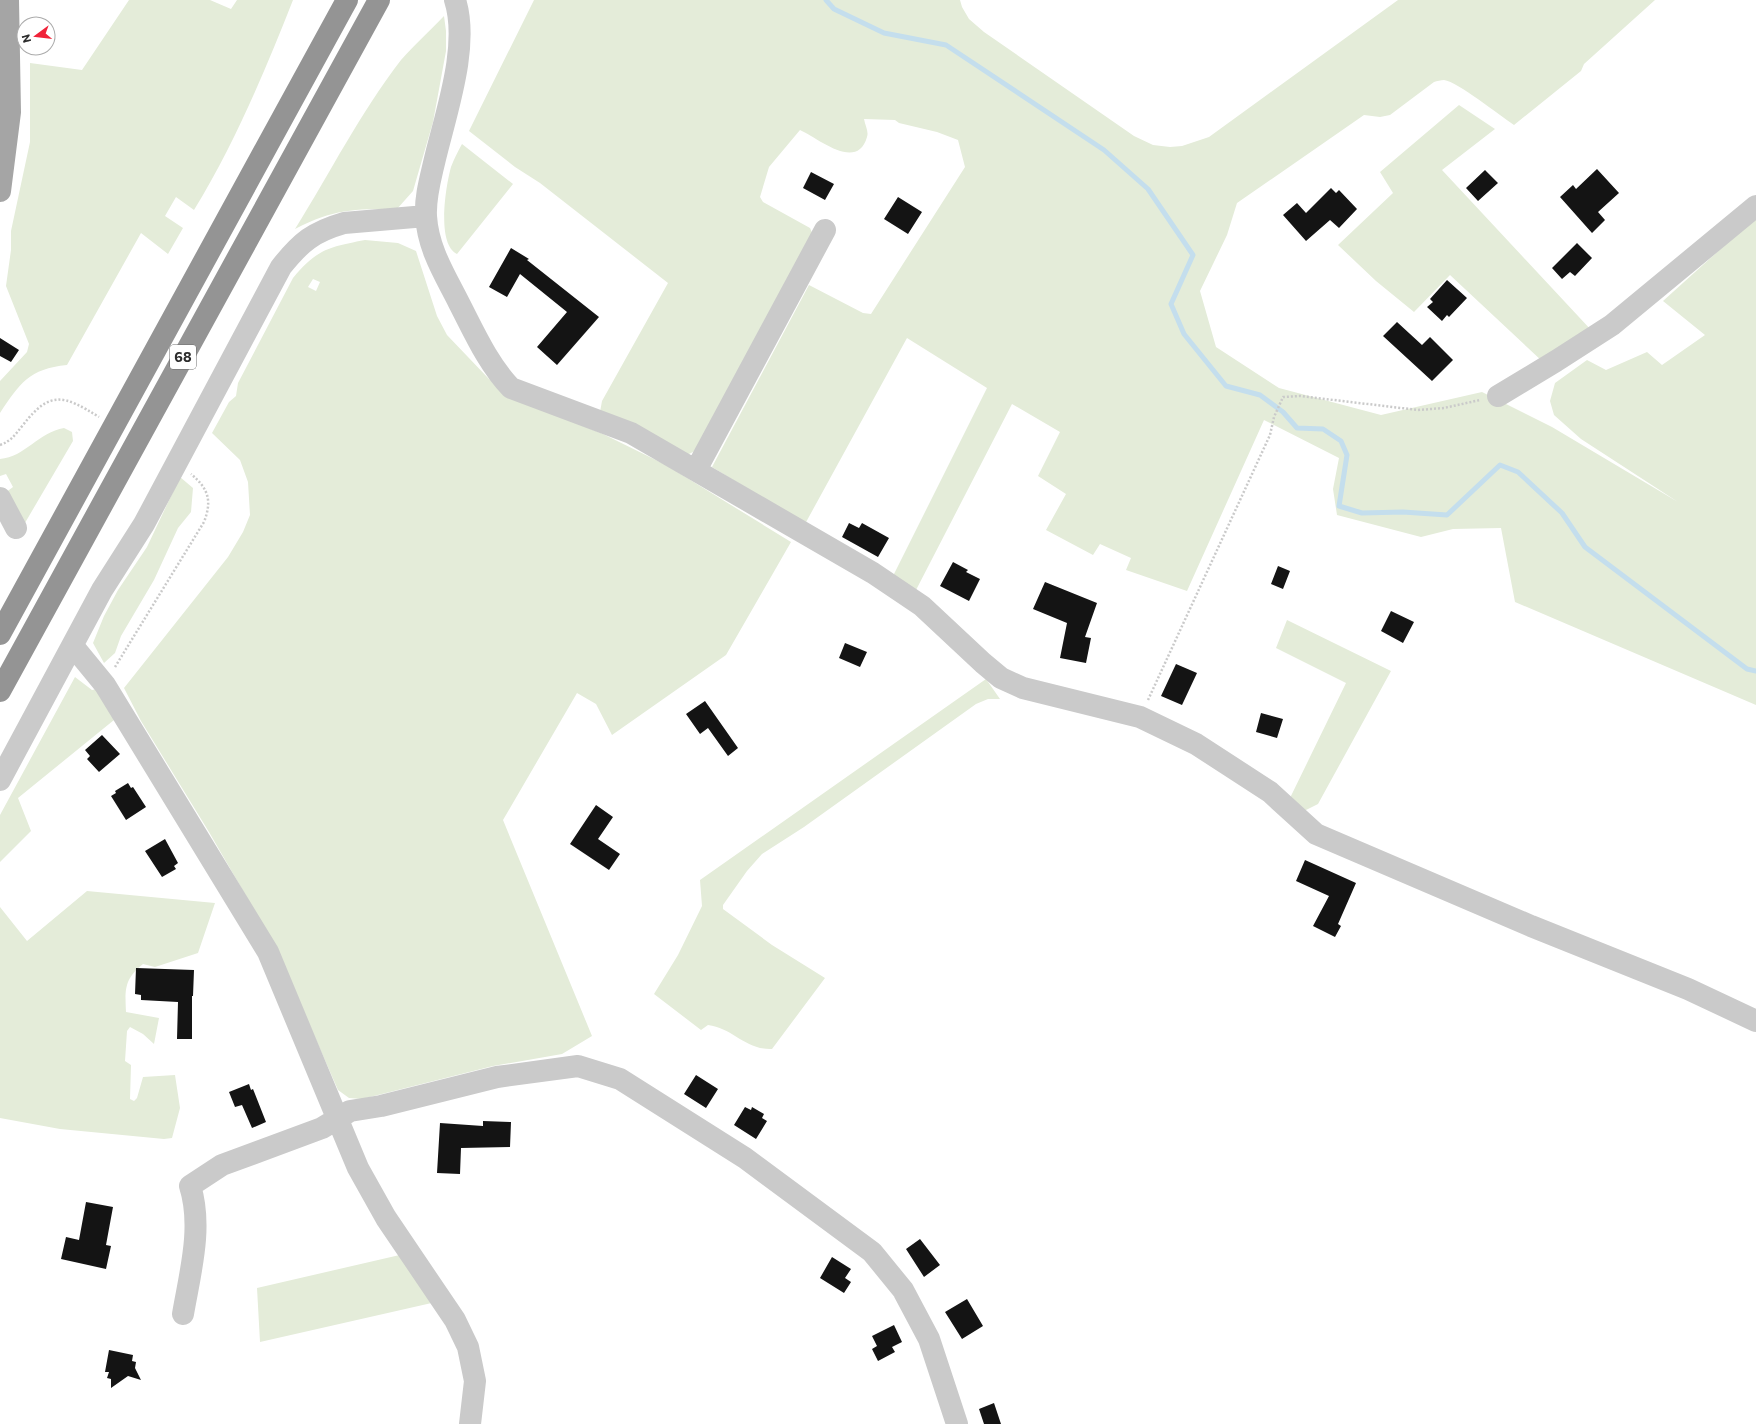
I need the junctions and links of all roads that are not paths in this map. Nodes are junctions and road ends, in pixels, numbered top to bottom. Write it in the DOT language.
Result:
graph roads {
  1 [pos="8,0"];
  2 [pos="347,0"];
  3 [pos="379,0"];
  4 [pos="455,0"];
  5 [pos="0,191"];
  6 [pos="1756,206"];
  7 [pos="426,216"];
  8 [pos="825,230"];
  9 [pos="1498,396"];
  10 [pos="696,470"];
  11 [pos="0,498"];
  12 [pos="16,528"];
  13 [pos="0,634"];
  14 [pos="72,646"];
  15 [pos="0,691"];
  16 [pos="0,780"];
  17 [pos="1756,1021"];
  18 [pos="339,1118"];
  19 [pos="183,1314"];
  20 [pos="470,1424"];
  21 [pos="957,1424"];
  1 -- 5 [label="main road"];
  2 -- 13 [label="highway, 68"];
  3 -- 15 [label="highway, 68"];
  4 -- 7 [label="street"];
  6 -- 9 [label="street"];
  7 -- 10 [label="street"];
  7 -- 14 [label="street"];
  8 -- 10 [label="street"];
  10 -- 17 [label="street"];
  11 -- 12 [label="street"];
  14 -- 16 [label="street"];
  14 -- 18 [label="street"];
  18 -- 19 [label="street"];
  18 -- 20 [label="street"];
  18 -- 21 [label="street"];
}
